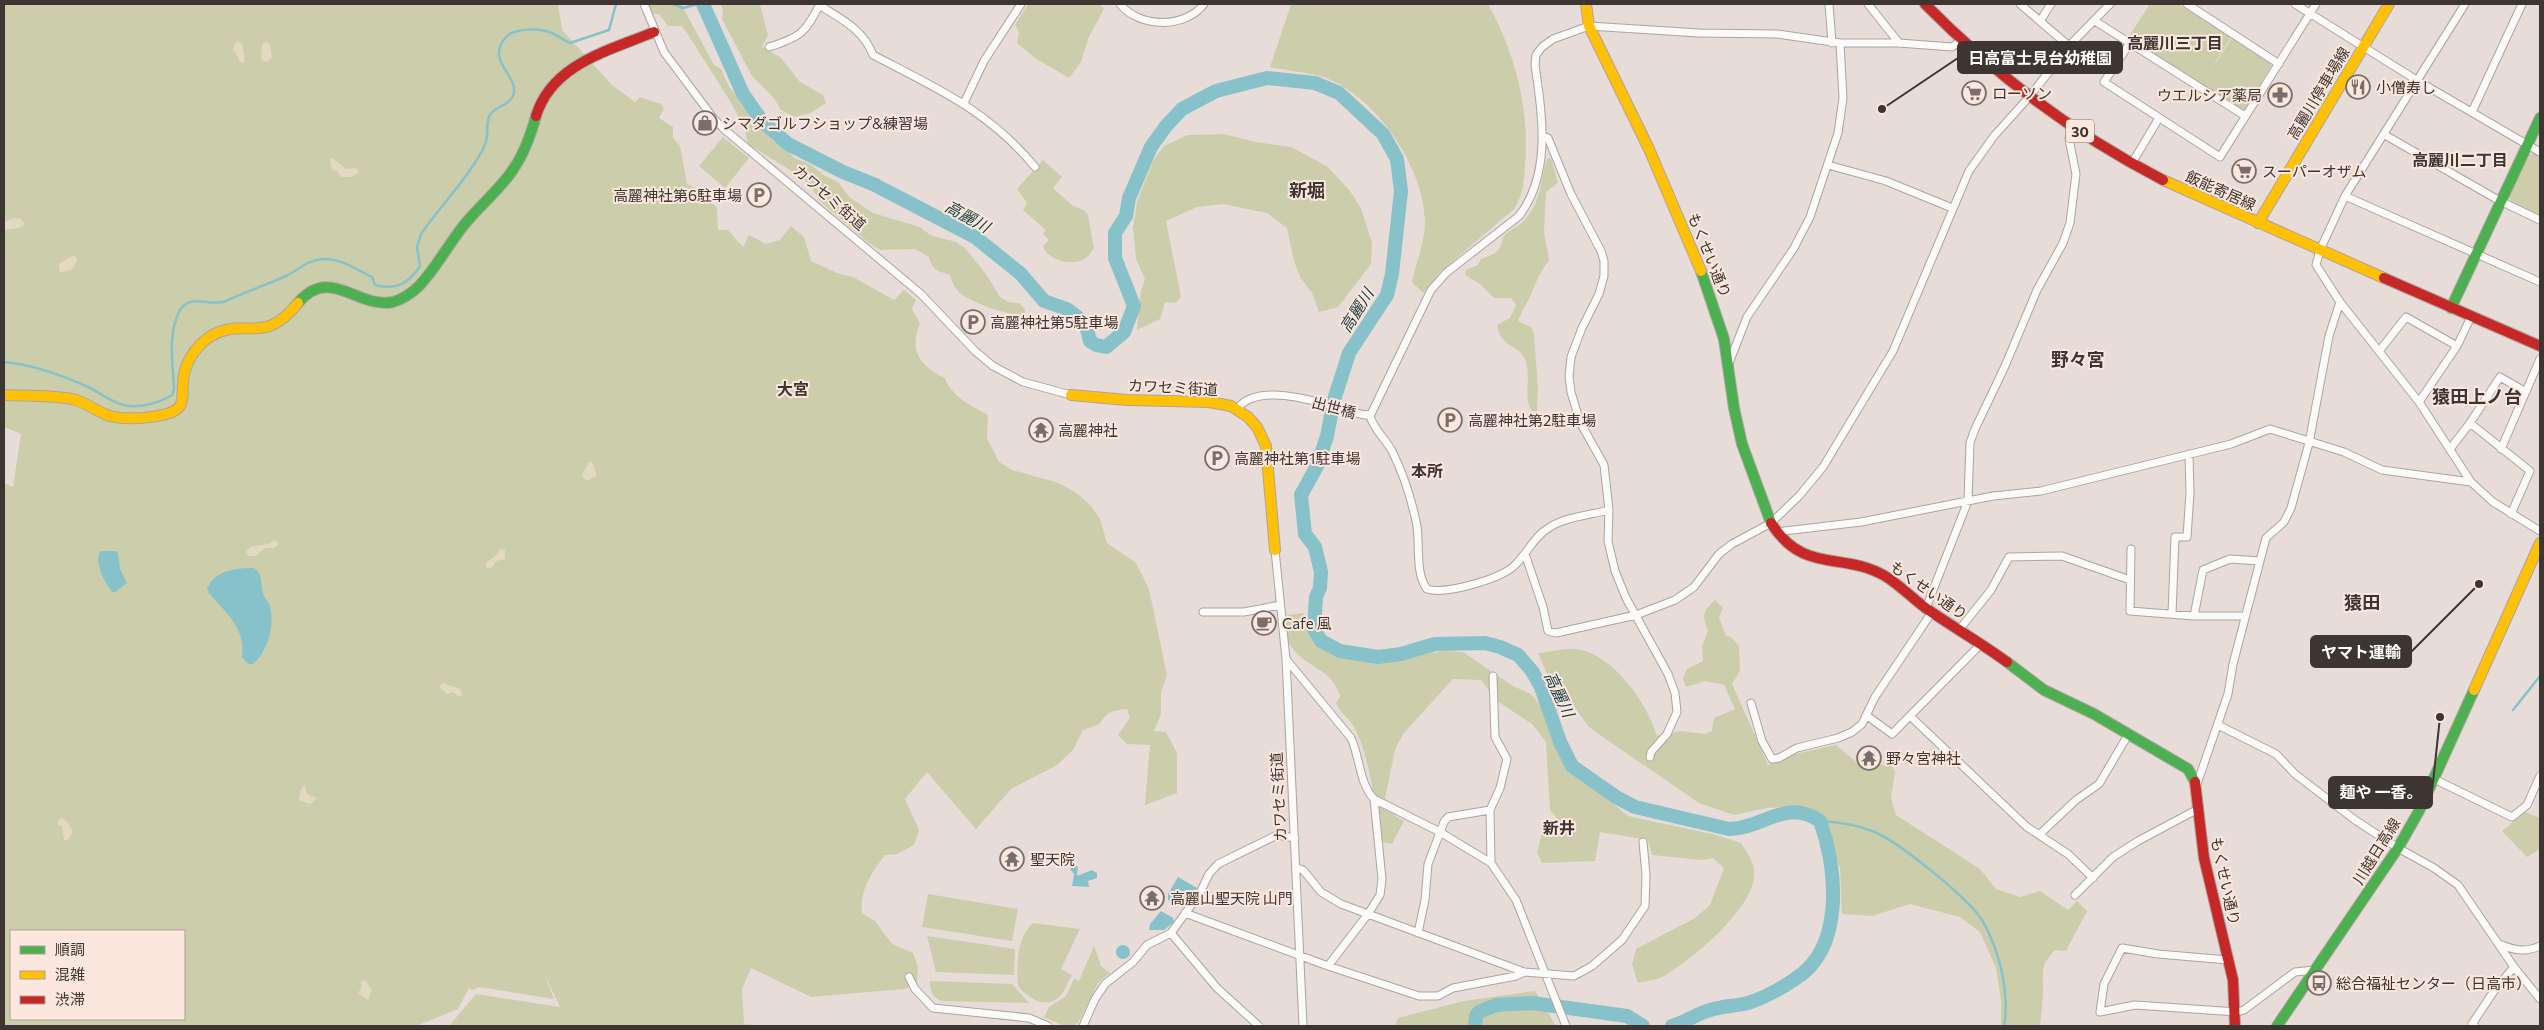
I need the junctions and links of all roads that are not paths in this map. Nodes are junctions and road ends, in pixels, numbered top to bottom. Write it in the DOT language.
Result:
graph roads {
  1 [pos="644,4"];
  2 [pos="1021,4"];
  3 [pos="1120,4"];
  4 [pos="1204,4"];
  5 [pos="1586,4"];
  6 [pos="1829,4"];
  7 [pos="1868,4"];
  8 [pos="1925,4"];
  9 [pos="2020,4"];
  10 [pos="2052,4"];
  11 [pos="2110,4"];
  12 [pos="2187,4"];
  13 [pos="2295,4"];
  14 [pos="2316,4"];
  15 [pos="2389,4"];
  16 [pos="2465,4"];
  17 [pos="2522,4"];
  18 [pos="819,5"];
  19 [pos="2310,13"];
  20 [pos="2040,21"];
  21 [pos="2095,21"];
  22 [pos="1589,26"];
  23 [pos="654,32"];
  24 [pos="1962,40"];
  25 [pos="1836,43"];
  26 [pos="1899,43"];
  27 [pos="2130,43"];
  28 [pos="2069,46"];
  29 [pos="2363,47"];
  30 [pos="769,48"];
  31 [pos="2279,64"];
  32 [pos="2418,81"];
  33 [pos="2030,96"];
  34 [pos="964,102"];
  35 [pos="2472,112"];
  36 [pos="2245,116"];
  37 [pos="2158,118"];
  38 [pos="2540,118"];
  39 [pos="2073,127"];
  40 [pos="2385,135"];
  41 [pos="1542,136"];
  42 [pos="2528,144"];
  43 [pos="2540,152"];
  44 [pos="2132,163"];
  45 [pos="1828,165"];
  46 [pos="1035,167"];
  47 [pos="2345,196"];
  48 [pos="2500,201"];
  49 [pos="1952,208"];
  50 [pos="2540,220"];
  51 [pos="2258,223"];
  52 [pos="2320,250"];
  53 [pos="2476,254"];
  54 [pos="2540,282"];
  55 [pos="2340,302"];
  56 [pos="2451,308"];
  57 [pos="2471,317"];
  58 [pos="2457,346"];
  59 [pos="2540,346"];
  60 [pos="2380,350"];
  61 [pos="2540,358"];
  62 [pos="1728,366"];
  63 [pos="2526,392"];
  64 [pos="1071,394"];
  65 [pos="4,395"];
  66 [pos="2419,402"];
  67 [pos="1237,409"];
  68 [pos="1367,415"];
  69 [pos="2470,423"];
  70 [pos="2309,443"];
  71 [pos="2501,449"];
  72 [pos="2450,450"];
  73 [pos="2189,454"];
  74 [pos="2471,482"];
  75 [pos="1968,502"];
  76 [pos="1609,510"];
  77 [pos="2511,514"];
  78 [pos="1774,528"];
  79 [pos="2540,531"];
  80 [pos="2540,543"];
  81 [pos="2131,549"];
  82 [pos="1275,550"];
  83 [pos="1525,554"];
  84 [pos="2260,561"];
  85 [pos="2130,580"];
  86 [pos="1280,606"];
  87 [pos="1929,610"];
  88 [pos="1203,612"];
  89 [pos="2172,614"];
  90 [pos="1636,615"];
  91 [pos="2194,616"];
  92 [pos="2245,616"];
  93 [pos="1959,630"];
  94 [pos="1981,644"];
  95 [pos="1286,659"];
  96 [pos="1493,676"];
  97 [pos="1751,703"];
  98 [pos="1866,715"];
  99 [pos="1910,716"];
  100 [pos="2218,725"];
  101 [pos="2128,735"];
  102 [pos="1650,757"];
  103 [pos="2540,776"];
  104 [pos="2434,779"];
  105 [pos="2197,784"];
  106 [pos="1374,799"];
  107 [pos="2198,809"];
  108 [pos="1490,810"];
  109 [pos="1440,832"];
  110 [pos="2040,834"];
  111 [pos="1296,838"];
  112 [pos="1643,842"];
  113 [pos="2398,848"];
  114 [pos="1491,863"];
  115 [pos="1297,868"];
  116 [pos="2093,878"];
  117 [pos="2075,895"];
  118 [pos="1185,912"];
  119 [pos="1368,914"];
  120 [pos="1171,933"];
  121 [pos="1418,933"];
  122 [pos="2498,944"];
  123 [pos="2540,946"];
  124 [pos="1300,956"];
  125 [pos="2228,960"];
  126 [pos="1328,966"];
  127 [pos="2514,967"];
  128 [pos="2315,970"];
  129 [pos="1524,972"];
  130 [pos="1546,976"];
  131 [pos="909,977"];
  132 [pos="2540,999"];
  133 [pos="2236,1012"];
  134 [pos="2472,1025"];
  135 [pos="1048,1026"];
  136 [pos="1083,1026"];
  137 [pos="1259,1026"];
  138 [pos="1303,1026"];
  139 [pos="1566,1026"];
  140 [pos="2235,1026"];
  141 [pos="2277,1026"];
  1 -- 23 [label="street, カワセミ街道"];
  2 -- 34 [label="street"];
  3 -- 4 [label="street"];
  5 -- 22 [label="street, もくせい通り"];
  6 -- 25 [label="street"];
  7 -- 26 [label="street"];
  8 -- 24 [label="street, 飯能寄居線 / 30"];
  9 -- 20 [label="street"];
  10 -- 20 [label="street"];
  11 -- 21 [label="street"];
  12 -- 31 [label="street"];
  13 -- 19 [label="street"];
  14 -- 19 [label="street"];
  15 -- 29 [label="street, 高麗川停車場線"];
  16 -- 32 [label="street"];
  17 -- 35 [label="street"];
  18 -- 30 [label="street"];
  18 -- 34 [label="street"];
  19 -- 29 [label="street"];
  19 -- 31 [label="street"];
  20 -- 28 [label="street"];
  21 -- 27 [label="street"];
  21 -- 28 [label="street"];
  22 -- 25 [label="street"];
  22 -- 41 [label="street"];
  22 -- 62 [label="street, もくせい通り"];
  23 -- 64 [label="street, カワセミ街道"];
  23 -- 65 [label="street"];
  24 -- 26 [label="street"];
  24 -- 33 [label="street, 飯能寄居線 / 30"];
  25 -- 26 [label="street"];
  25 -- 45 [label="street"];
  27 -- 36 [label="street"];
  27 -- 37 [label="street"];
  28 -- 33 [label="street"];
  29 -- 32 [label="street"];
  29 -- 51 [label="street, 高麗川停車場線"];
  31 -- 36 [label="street"];
  32 -- 35 [label="street"];
  32 -- 40 [label="street"];
  33 -- 39 [label="street, 飯能寄居線 / 30"];
  33 -- 49 [label="street"];
  34 -- 46 [label="street"];
  35 -- 42 [label="street"];
  36 -- 37 [label="street"];
  37 -- 44 [label="street"];
  38 -- 42 [label="street"];
  39 -- 44 [label="street, 飯能寄居線 / 30"];
  39 -- 75 [label="street"];
  40 -- 47 [label="street"];
  40 -- 48 [label="street"];
  41 -- 68 [label="street"];
  41 -- 76 [label="street"];
  42 -- 43 [label="street"];
  42 -- 48 [label="street"];
  44 -- 51 [label="street, 飯能寄居線 / 30"];
  45 -- 49 [label="street"];
  45 -- 62 [label="street"];
  47 -- 52 [label="street"];
  47 -- 53 [label="street"];
  48 -- 50 [label="street"];
  48 -- 53 [label="street"];
  49 -- 78 [label="street"];
  51 -- 52 [label="street, 飯能寄居線 / 30"];
  52 -- 55 [label="street"];
  52 -- 56 [label="street, 飯能寄居線 / 30"];
  53 -- 54 [label="street"];
  53 -- 56 [label="street"];
  55 -- 60 [label="street"];
  55 -- 70 [label="street"];
  56 -- 57 [label="street, 飯能寄居線 / 30"];
  57 -- 58 [label="street"];
  57 -- 59 [label="street, 飯能寄居線 / 30"];
  58 -- 60 [label="street"];
  58 -- 66 [label="street"];
  60 -- 66 [label="street"];
  61 -- 63 [label="street"];
  62 -- 78 [label="street, もくせい通り"];
  63 -- 69 [label="street"];
  63 -- 71 [label="street"];
  64 -- 67 [label="street, カワセミ街道"];
  66 -- 72 [label="street"];
  67 -- 68 [label="street, 出世橋"];
  67 -- 82 [label="street, カワセミ街道"];
  68 -- 83 [label="street"];
  69 -- 71 [label="street"];
  69 -- 72 [label="street"];
  70 -- 73 [label="street"];
  70 -- 74 [label="street"];
  70 -- 84 [label="street"];
  71 -- 77 [label="street"];
  72 -- 74 [label="street"];
  73 -- 75 [label="street"];
  73 -- 89 [label="street"];
  74 -- 77 [label="street"];
  75 -- 78 [label="street"];
  75 -- 87 [label="street"];
  76 -- 83 [label="street"];
  76 -- 90 [label="street"];
  77 -- 79 [label="street"];
  78 -- 87 [label="street, もくせい通り"];
  78 -- 90 [label="street"];
  80 -- 104 [label="street, 川越日高線"];
  81 -- 85 [label="street"];
  82 -- 86 [label="street, カワセミ街道"];
  83 -- 90 [label="street"];
  84 -- 91 [label="street"];
  84 -- 92 [label="street"];
  85 -- 89 [label="street"];
  85 -- 93 [label="street"];
  86 -- 88 [label="street"];
  86 -- 95 [label="street, カワセミ街道"];
  87 -- 93 [label="street, もくせい通り"];
  87 -- 98 [label="street"];
  89 -- 91 [label="street"];
  90 -- 102 [label="street"];
  91 -- 92 [label="street"];
  92 -- 100 [label="street"];
  93 -- 94 [label="street, もくせい通り"];
  94 -- 99 [label="street"];
  94 -- 101 [label="street, もくせい通り"];
  95 -- 106 [label="street"];
  95 -- 111 [label="street, カワセミ街道"];
  96 -- 108 [label="street"];
  97 -- 98 [label="street"];
  98 -- 99 [label="street"];
  99 -- 110 [label="street"];
  100 -- 105 [label="street"];
  100 -- 113 [label="street"];
  101 -- 105 [label="street, もくせい通り"];
  101 -- 110 [label="street"];
  103 -- 104 [label="street"];
  104 -- 113 [label="street, 川越日高線"];
  105 -- 107 [label="street, もくせい通り"];
  106 -- 109 [label="street"];
  106 -- 119 [label="street"];
  107 -- 116 [label="street"];
  107 -- 125 [label="street, もくせい通り"];
  108 -- 109 [label="street"];
  108 -- 114 [label="street"];
  109 -- 114 [label="street"];
  109 -- 121 [label="street"];
  110 -- 116 [label="street"];
  111 -- 115 [label="street, カワセミ街道"];
  111 -- 118 [label="street"];
  112 -- 130 [label="street"];
  113 -- 122 [label="street"];
  113 -- 128 [label="street, 川越日高線"];
  114 -- 130 [label="street"];
  115 -- 119 [label="street"];
  115 -- 124 [label="street, カワセミ街道"];
  116 -- 117 [label="street"];
  118 -- 120 [label="street"];
  118 -- 124 [label="street"];
  119 -- 121 [label="street"];
  119 -- 126 [label="street"];
  120 -- 136 [label="street"];
  120 -- 137 [label="street"];
  121 -- 129 [label="street"];
  122 -- 123 [label="street"];
  122 -- 127 [label="street"];
  124 -- 126 [label="street"];
  124 -- 138 [label="street, カワセミ街道"];
  125 -- 133 [label="street, もくせい通り"];
  125 -- 133 [label="street"];
  126 -- 129 [label="street"];
  127 -- 132 [label="street"];
  127 -- 134 [label="street"];
  128 -- 133 [label="street"];
  128 -- 141 [label="street, 川越日高線"];
  129 -- 130 [label="street"];
  130 -- 139 [label="street"];
  131 -- 135 [label="street"];
  133 -- 140 [label="street, もくせい通り"];
}
